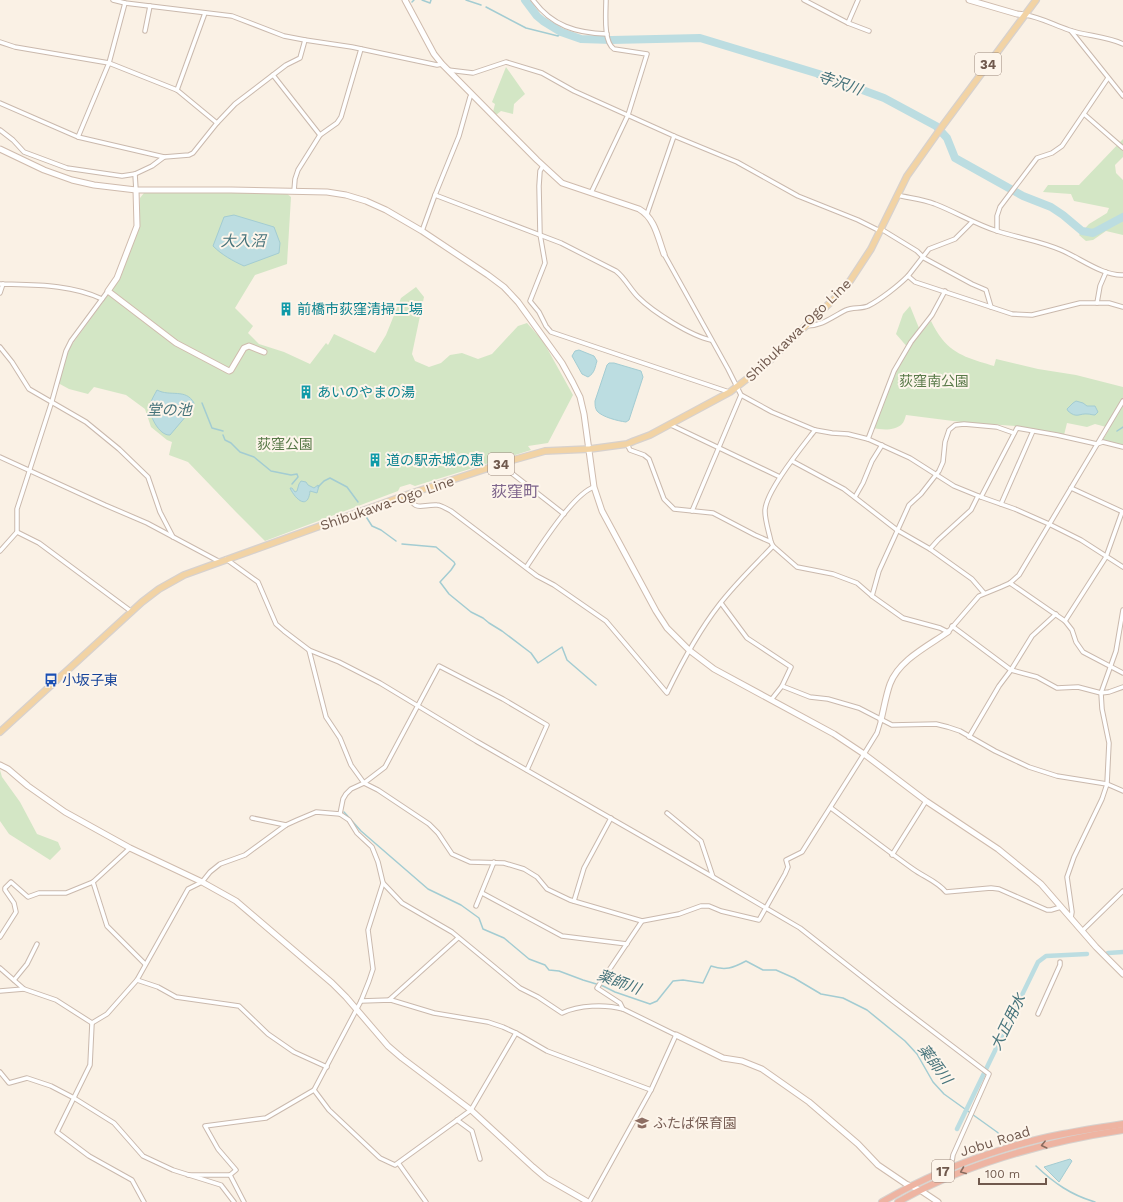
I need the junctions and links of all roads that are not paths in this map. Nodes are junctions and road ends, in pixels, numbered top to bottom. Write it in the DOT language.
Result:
graph roads {
  1 [pos="113,0"];
  2 [pos="404,0"];
  3 [pos="533,0"];
  4 [pos="606,0"];
  5 [pos="804,0"];
  6 [pos="858,0"];
  7 [pos="969,0"];
  8 [pos="1036,0"];
  9 [pos="125,3"];
  10 [pos="150,6"];
  11 [pos="205,13"];
  12 [pos="1025,15"];
  13 [pos="848,23"];
  14 [pos="1070,30"];
  15 [pos="145,31"];
  16 [pos="869,32"];
  17 [pos="607,35"];
  18 [pos="305,40"];
  19 [pos="0,42"];
  20 [pos="1123,44"];
  21 [pos="361,49"];
  22 [pos="109,63"];
  23 [pos="442,64"];
  24 [pos="448,70"];
  25 [pos="273,75"];
  26 [pos="1108,78"];
  27 [pos="177,90"];
  28 [pos="472,94"];
  29 [pos="1123,96"];
  30 [pos="0,103"];
  31 [pos="1084,114"];
  32 [pos="628,115"];
  33 [pos="217,123"];
  34 [pos="0,130"];
  35 [pos="320,136"];
  36 [pos="674,136"];
  37 [pos="78,137"];
  38 [pos="1123,148"];
  39 [pos="0,149"];
  40 [pos="164,158"];
  41 [pos="543,166"];
  42 [pos="135,174"];
  43 [pos="136,190"];
  44 [pos="294,191"];
  45 [pos="591,193"];
  46 [pos="434,195"];
  47 [pos="896,195"];
  48 [pos="647,214"];
  49 [pos="972,222"];
  50 [pos="880,230"];
  51 [pos="422,231"];
  52 [pos="997,231"];
  53 [pos="540,234"];
  54 [pos="664,254"];
  55 [pos="924,258"];
  56 [pos="1106,272"];
  57 [pos="1123,275"];
  58 [pos="908,276"];
  59 [pos="1,284"];
  60 [pos="108,291"];
  61 [pos="945,291"];
  62 [pos="0,293"];
  63 [pos="102,299"];
  64 [pos="1097,303"];
  65 [pos="990,307"];
  66 [pos="1123,308"];
  67 [pos="546,326"];
  68 [pos="806,326"];
  69 [pos="539,331"];
  70 [pos="711,340"];
  71 [pos="0,347"];
  72 [pos="264,352"];
  73 [pos="737,387"];
  74 [pos="730,392"];
  75 [pos="741,395"];
  76 [pos="52,401"];
  77 [pos="1123,401"];
  78 [pos="671,425"];
  79 [pos="814,430"];
  80 [pos="1033,431"];
  81 [pos="1014,433"];
  82 [pos="868,439"];
  83 [pos="626,444"];
  84 [pos="1097,444"];
  85 [pos="882,445"];
  86 [pos="1123,447"];
  87 [pos="718,448"];
  88 [pos="590,449"];
  89 [pos="0,457"];
  90 [pos="792,461"];
  91 [pos="500,464"];
  92 [pos="29,471"];
  93 [pos="936,474"];
  94 [pos="780,477"];
  95 [pos="594,487"];
  96 [pos="1071,488"];
  97 [pos="409,494"];
  98 [pos="979,496"];
  99 [pos="855,497"];
  100 [pos="1001,504"];
  101 [pos="692,511"];
  102 [pos="1123,512"];
  103 [pos="564,514"];
  104 [pos="1049,524"];
  105 [pos="897,530"];
  106 [pos="17,532"];
  107 [pos="173,537"];
  108 [pos="772,544"];
  109 [pos="930,549"];
  110 [pos="0,551"];
  111 [pos="1106,557"];
  112 [pos="223,560"];
  113 [pos="527,566"];
  114 [pos="1123,567"];
  115 [pos="1010,582"];
  116 [pos="984,593"];
  117 [pos="872,596"];
  118 [pos="721,603"];
  119 [pos="1123,610"];
  120 [pos="132,612"];
  121 [pos="1056,614"];
  122 [pos="1065,621"];
  123 [pos="952,626"];
  124 [pos="948,632"];
  125 [pos="309,650"];
  126 [pos="689,650"];
  127 [pos="1110,667"];
  128 [pos="1011,670"];
  129 [pos="1123,673"];
  130 [pos="782,686"];
  131 [pos="1123,687"];
  132 [pos="1101,693"];
  133 [pos="771,700"];
  134 [pos="418,705"];
  135 [pos="882,720"];
  136 [pos="0,732"];
  137 [pos="969,737"];
  138 [pos="864,754"];
  139 [pos="0,765"];
  140 [pos="527,770"];
  141 [pos="364,783"];
  142 [pos="1107,784"];
  143 [pos="1123,791"];
  144 [pos="926,801"];
  145 [pos="830,808"];
  146 [pos="667,813"];
  147 [pos="340,814"];
  148 [pos="252,818"];
  149 [pos="612,818"];
  150 [pos="286,825"];
  151 [pos="130,848"];
  152 [pos="892,855"];
  153 [pos="494,862"];
  154 [pos="713,876"];
  155 [pos="93,882"];
  156 [pos="202,882"];
  157 [pos="383,883"];
  158 [pos="1123,891"];
  159 [pos="482,893"];
  160 [pos="574,900"];
  161 [pos="476,906"];
  162 [pos="1060,907"];
  163 [pos="767,908"];
  164 [pos="1071,918"];
  165 [pos="642,921"];
  166 [pos="1082,931"];
  167 [pos="0,936"];
  168 [pos="458,938"];
  169 [pos="37,944"];
  170 [pos="627,944"];
  171 [pos="1060,962"];
  172 [pos="145,964"];
  173 [pos="0,968"];
  174 [pos="1123,974"];
  175 [pos="14,980"];
  176 [pos="137,980"];
  177 [pos="24,989"];
  178 [pos="0,992"];
  179 [pos="389,1000"];
  180 [pos="361,1001"];
  181 [pos="356,1009"];
  182 [pos="623,1009"];
  183 [pos="1038,1014"];
  184 [pos="92,1023"];
  185 [pos="516,1033"];
  186 [pos="676,1035"];
  187 [pos="327,1067"];
  188 [pos="0,1072"];
  189 [pos="314,1090"];
  190 [pos="651,1090"];
  191 [pos="74,1098"];
  192 [pos="472,1110"];
  193 [pos="457,1120"];
  194 [pos="1123,1124"];
  195 [pos="1123,1130"];
  196 [pos="480,1159"];
  197 [pos="399,1164"];
  198 [pos="951,1168"];
  199 [pos="188,1175"];
  200 [pos="230,1175"];
  201 [pos="912,1186"];
  202 [pos="920,1190"];
  203 [pos="144,1202"];
  204 [pos="234,1202"];
  205 [pos="244,1202"];
  206 [pos="426,1202"];
  207 [pos="588,1202"];
  208 [pos="882,1202"];
  209 [pos="898,1202"];
  210 [pos="938,1202"];
  1 -- 9 [label="street"];
  2 -- 23 [label="street"];
  3 -- 17 [label="street"];
  4 -- 17 [label="street"];
  5 -- 13 [label="street"];
  6 -- 13 [label="street"];
  7 -- 12 [label="street"];
  8 -- 12 [label="main road, 34"];
  9 -- 10 [label="street"];
  9 -- 22 [label="street"];
  10 -- 11 [label="street"];
  10 -- 15 [label="street"];
  11 -- 18 [label="street"];
  11 -- 27 [label="street"];
  12 -- 14 [label="street"];
  12 -- 47 [label="main road, Shibukawa-Ogo Line / 34"];
  13 -- 16 [label="street"];
  14 -- 20 [label="street"];
  14 -- 26 [label="street"];
  17 -- 32 [label="street"];
  18 -- 21 [label="street"];
  18 -- 25 [label="street"];
  19 -- 22 [label="street"];
  21 -- 23 [label="street"];
  21 -- 35 [label="street"];
  22 -- 27 [label="street"];
  22 -- 37 [label="street"];
  23 -- 24 [label="street"];
  24 -- 28 [label="street"];
  24 -- 32 [label="street"];
  25 -- 33 [label="street"];
  25 -- 35 [label="street"];
  26 -- 29 [label="street"];
  26 -- 31 [label="street"];
  27 -- 33 [label="street"];
  28 -- 41 [label="street"];
  28 -- 46 [label="street"];
  30 -- 37 [label="street"];
  31 -- 38 [label="street"];
  31 -- 52 [label="street"];
  32 -- 36 [label="street"];
  32 -- 45 [label="street"];
  33 -- 40 [label="street"];
  34 -- 42 [label="street"];
  35 -- 44 [label="street"];
  36 -- 48 [label="street"];
  36 -- 50 [label="street"];
  37 -- 40 [label="street"];
  39 -- 43 [label="street"];
  40 -- 42 [label="street"];
  41 -- 45 [label="street"];
  41 -- 53 [label="street"];
  42 -- 43 [label="street"];
  43 -- 44 [label="street"];
  43 -- 60 [label="street"];
  44 -- 51 [label="street"];
  45 -- 48 [label="street"];
  46 -- 51 [label="street"];
  46 -- 53 [label="street"];
  47 -- 49 [label="street"];
  47 -- 50 [label="main road, Shibukawa-Ogo Line / 34"];
  48 -- 54 [label="street"];
  49 -- 52 [label="street"];
  49 -- 55 [label="street"];
  50 -- 55 [label="street"];
  50 -- 68 [label="main road, Shibukawa-Ogo Line / 34"];
  51 -- 69 [label="street"];
  52 -- 56 [label="street"];
  53 -- 67 [label="street"];
  53 -- 70 [label="street"];
  54 -- 70 [label="street"];
  55 -- 58 [label="street"];
  55 -- 65 [label="street"];
  56 -- 57 [label="street"];
  56 -- 64 [label="street"];
  58 -- 61 [label="street"];
  58 -- 68 [label="street"];
  59 -- 62 [label="street"];
  59 -- 63 [label="street"];
  60 -- 63 [label="street"];
  60 -- 72 [label="street"];
  61 -- 65 [label="street"];
  61 -- 82 [label="street"];
  63 -- 76 [label="street"];
  64 -- 65 [label="street"];
  64 -- 66 [label="street"];
  67 -- 69 [label="street"];
  67 -- 74 [label="street"];
  68 -- 73 [label="main road, Shibukawa-Ogo Line / 34"];
  69 -- 88 [label="street"];
  70 -- 73 [label="street"];
  71 -- 76 [label="street"];
  73 -- 74 [label="main road, Shibukawa-Ogo Line / 34"];
  73 -- 75 [label="street"];
  74 -- 78 [label="main road, Shibukawa-Ogo Line / 34"];
  75 -- 79 [label="street"];
  75 -- 87 [label="street"];
  76 -- 92 [label="street"];
  76 -- 107 [label="street"];
  77 -- 84 [label="street"];
  78 -- 83 [label="main road, Shibukawa-Ogo Line / 34"];
  78 -- 87 [label="street"];
  79 -- 82 [label="street"];
  79 -- 90 [label="street"];
  80 -- 81 [label="street"];
  80 -- 84 [label="street"];
  80 -- 100 [label="street"];
  81 -- 93 [label="street"];
  81 -- 98 [label="street"];
  82 -- 85 [label="street"];
  83 -- 88 [label="main road, Shibukawa-Ogo Line / 34"];
  83 -- 101 [label="street"];
  84 -- 86 [label="street"];
  84 -- 96 [label="street"];
  85 -- 93 [label="street"];
  85 -- 99 [label="street"];
  87 -- 94 [label="street"];
  87 -- 101 [label="street"];
  88 -- 91 [label="main road, Shibukawa-Ogo Line / 34"];
  88 -- 95 [label="street"];
  89 -- 92 [label="street"];
  90 -- 94 [label="street"];
  90 -- 99 [label="street"];
  91 -- 97 [label="main road, Shibukawa-Ogo Line / 34"];
  91 -- 103 [label="street"];
  92 -- 106 [label="street"];
  92 -- 107 [label="street"];
  93 -- 98 [label="street"];
  93 -- 105 [label="street"];
  94 -- 108 [label="street"];
  95 -- 103 [label="street"];
  95 -- 126 [label="street"];
  96 -- 102 [label="street"];
  96 -- 104 [label="street"];
  97 -- 112 [label="main road, Shibukawa-Ogo Line / 34"];
  97 -- 113 [label="street"];
  98 -- 100 [label="street"];
  98 -- 109 [label="street"];
  99 -- 105 [label="street"];
  100 -- 104 [label="street"];
  101 -- 108 [label="street"];
  102 -- 111 [label="street"];
  103 -- 113 [label="street"];
  104 -- 111 [label="street"];
  104 -- 115 [label="street"];
  105 -- 109 [label="street"];
  105 -- 117 [label="street"];
  106 -- 110 [label="street"];
  106 -- 120 [label="street"];
  107 -- 112 [label="street"];
  108 -- 117 [label="street"];
  108 -- 118 [label="street"];
  109 -- 116 [label="street"];
  111 -- 114 [label="street"];
  111 -- 122 [label="street"];
  112 -- 120 [label="main road, Shibukawa-Ogo Line / 34"];
  112 -- 125 [label="street"];
  113 -- 126 [label="street"];
  115 -- 116 [label="street"];
  115 -- 121 [label="street"];
  116 -- 123 [label="street"];
  117 -- 124 [label="street"];
  118 -- 126 [label="street"];
  118 -- 130 [label="street"];
  119 -- 127 [label="street"];
  120 -- 136 [label="main road, Shibukawa-Ogo Line / 34"];
  121 -- 122 [label="street"];
  121 -- 128 [label="street"];
  122 -- 127 [label="street"];
  123 -- 124 [label="street"];
  123 -- 128 [label="street"];
  124 -- 135 [label="street"];
  125 -- 134 [label="street"];
  125 -- 141 [label="street"];
  126 -- 133 [label="street"];
  127 -- 129 [label="street"];
  127 -- 132 [label="street"];
  128 -- 132 [label="street"];
  128 -- 137 [label="street"];
  130 -- 133 [label="street"];
  130 -- 135 [label="street"];
  131 -- 132 [label="street"];
  132 -- 142 [label="street"];
  133 -- 138 [label="street"];
  134 -- 140 [label="street"];
  134 -- 140 [label="street"];
  134 -- 141 [label="street"];
  135 -- 137 [label="street"];
  135 -- 138 [label="street"];
  137 -- 142 [label="street"];
  138 -- 144 [label="street"];
  138 -- 145 [label="street"];
  139 -- 151 [label="street"];
  140 -- 149 [label="street"];
  141 -- 147 [label="street"];
  141 -- 153 [label="street"];
  142 -- 143 [label="street"];
  142 -- 164 [label="street"];
  144 -- 152 [label="street"];
  144 -- 162 [label="street"];
  145 -- 152 [label="street"];
  145 -- 163 [label="street"];
  146 -- 154 [label="street"];
  147 -- 150 [label="street"];
  147 -- 157 [label="street"];
  148 -- 150 [label="street"];
  149 -- 154 [label="street"];
  149 -- 160 [label="street"];
  150 -- 156 [label="street"];
  151 -- 155 [label="street"];
  151 -- 156 [label="street"];
  152 -- 162 [label="street"];
  153 -- 159 [label="street"];
  153 -- 160 [label="street"];
  154 -- 163 [label="street"];
  155 -- 167 [label="street"];
  155 -- 172 [label="street"];
  156 -- 172 [label="street"];
  156 -- 181 [label="street"];
  157 -- 168 [label="street"];
  157 -- 180 [label="street"];
  158 -- 166 [label="street"];
  159 -- 161 [label="street"];
  159 -- 170 [label="street"];
  160 -- 165 [label="street"];
  162 -- 164 [label="street"];
  163 -- 165 [label="street"];
  163 -- 198 [label="street"];
  164 -- 166 [label="street"];
  165 -- 170 [label="street"];
  166 -- 174 [label="street"];
  168 -- 179 [label="street"];
  168 -- 182 [label="street"];
  169 -- 175 [label="street"];
  170 -- 182 [label="street"];
  171 -- 183 [label="street"];
  172 -- 176 [label="street"];
  173 -- 175 [label="street"];
  175 -- 177 [label="street"];
  176 -- 184 [label="street"];
  176 -- 187 [label="street"];
  177 -- 178 [label="street"];
  177 -- 184 [label="street"];
  179 -- 180 [label="street"];
  179 -- 185 [label="street"];
  180 -- 181 [label="street"];
  181 -- 187 [label="street"];
  181 -- 192 [label="street"];
  182 -- 186 [label="street"];
  184 -- 191 [label="street"];
  185 -- 190 [label="street"];
  185 -- 192 [label="street"];
  186 -- 190 [label="street"];
  186 -- 201 [label="street"];
  187 -- 189 [label="street"];
  188 -- 191 [label="street"];
  189 -- 197 [label="street"];
  189 -- 200 [label="street"];
  190 -- 207 [label="street"];
  191 -- 199 [label="street"];
  191 -- 203 [label="street"];
  192 -- 193 [label="street"];
  192 -- 207 [label="street"];
  193 -- 196 [label="street"];
  193 -- 197 [label="street"];
  194 -- 198 [label="highway, Jobu Road / 17"];
  195 -- 202 [label="highway, Jobu Road / 17, one-way"];
  197 -- 206 [label="street"];
  198 -- 201 [label="highway, Jobu Road / 17"];
  199 -- 200 [label="street"];
  199 -- 204 [label="street"];
  200 -- 205 [label="street"];
  201 -- 202 [label="street"];
  201 -- 208 [label="highway, Jobu Road / 17"];
  202 -- 209 [label="highway, Jobu Road / 17"];
  202 -- 210 [label="street"];
}
